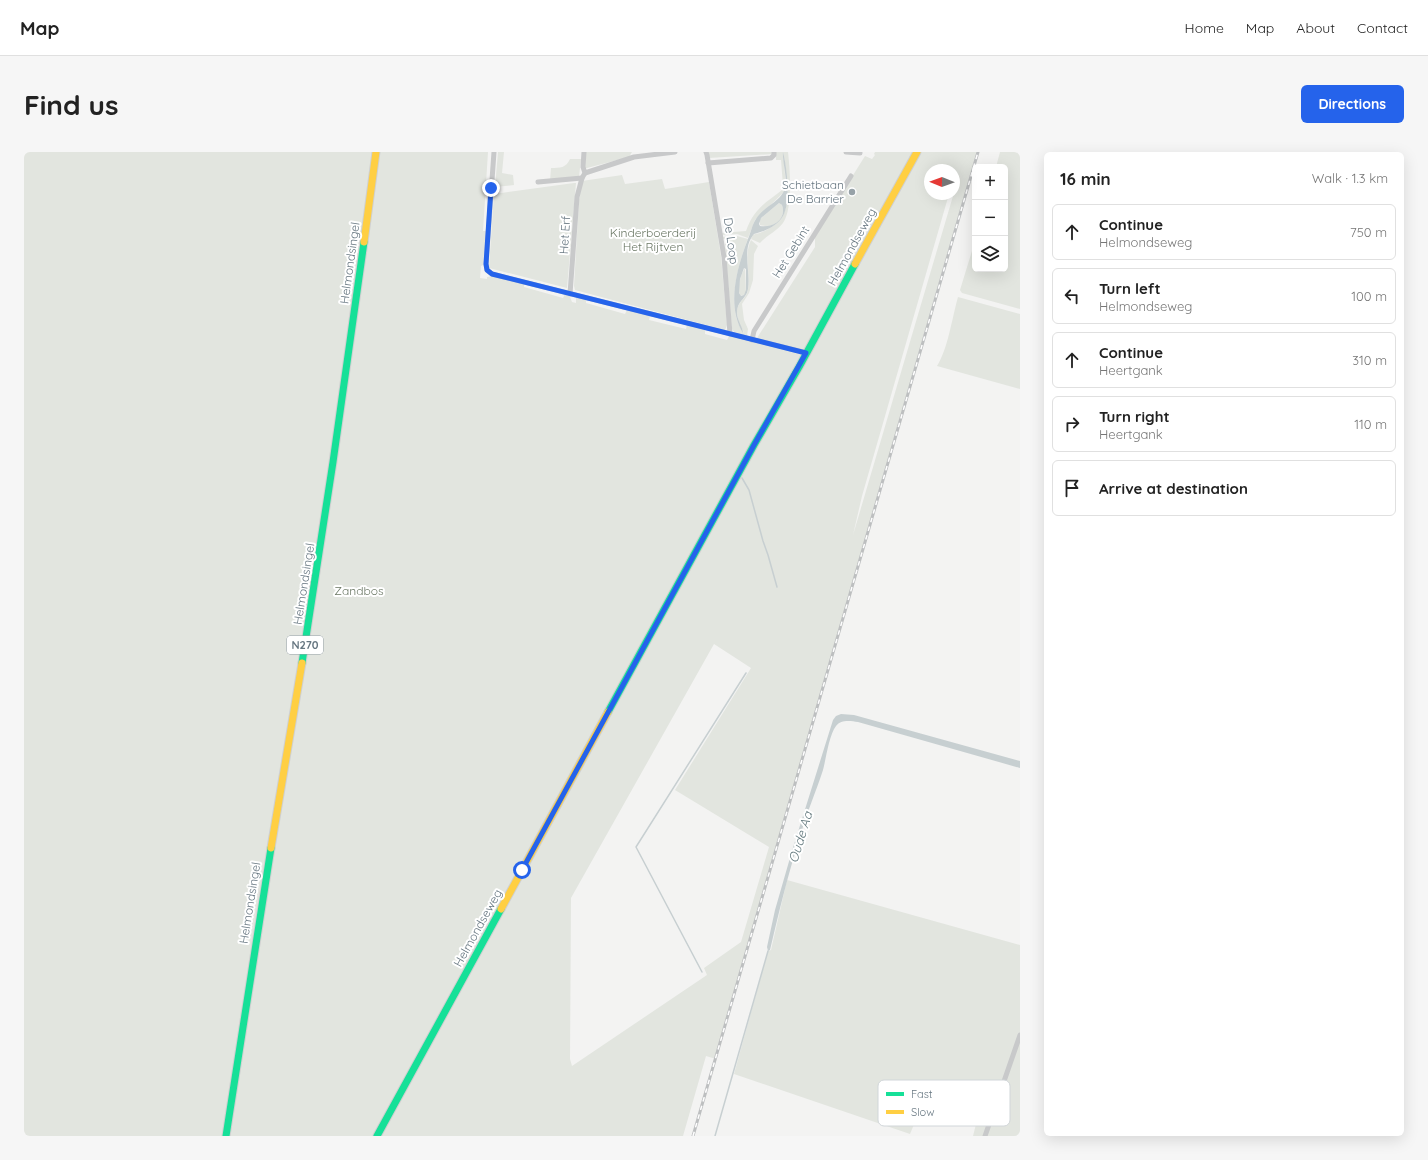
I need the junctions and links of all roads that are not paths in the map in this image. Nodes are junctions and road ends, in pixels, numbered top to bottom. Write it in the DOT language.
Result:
graph roads {
  1 [pos="376,152"];
  2 [pos="494,152"];
  3 [pos="584,152"];
  4 [pos="675,152"];
  5 [pos="706,152"];
  6 [pos="774,152"];
  7 [pos="846,152"];
  8 [pos="917,152"];
  9 [pos="860,153"];
  10 [pos="708,162"];
  11 [pos="585,173"];
  12 [pos="851,176"];
  13 [pos="582,178"];
  14 [pos="538,182"];
  15 [pos="570,294"];
  16 [pos="730,334"];
  17 [pos="752,340"];
  18 [pos="806,353"];
  19 [pos="1020,1035"];
  20 [pos="1004,1080"];
  21 [pos="988,1126"];
  22 [pos="226,1136"];
  23 [pos="377,1136"];
  24 [pos="985,1136"];
  1 -- 22 [label="street, Helmondsingel / N270"];
  2 -- 15 [label="street"];
  3 -- 11 [label="street"];
  4 -- 11 [label="street"];
  5 -- 10 [label="street, De Loop"];
  6 -- 10 [label="street"];
  7 -- 9 [label="street"];
  8 -- 18 [label="street, Helmondseweg"];
  10 -- 16 [label="street, De Loop"];
  11 -- 13 [label="street, Het Erf"];
  12 -- 17 [label="street, Het Gebint"];
  13 -- 14 [label="street"];
  13 -- 15 [label="street, Het Erf"];
  15 -- 16 [label="street"];
  16 -- 17 [label="street"];
  17 -- 18 [label="street"];
  18 -- 23 [label="street, Helmondseweg"];
  19 -- 20 [label="street"];
  21 -- 24 [label="street"];
}
